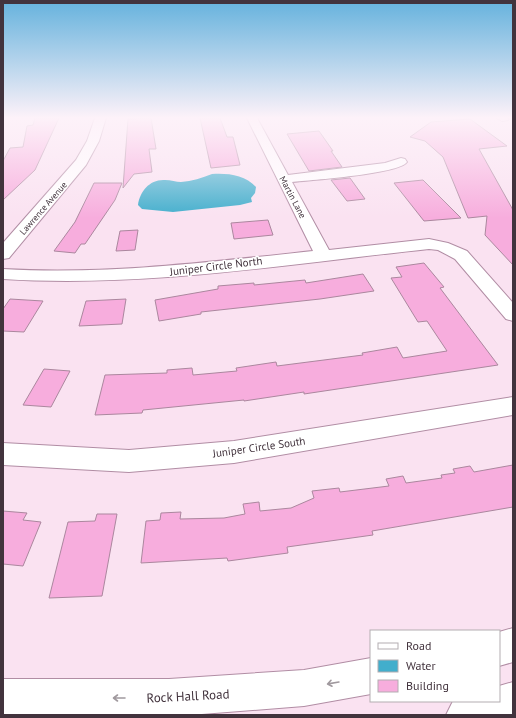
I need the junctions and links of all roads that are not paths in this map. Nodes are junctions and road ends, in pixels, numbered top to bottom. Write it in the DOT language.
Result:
graph roads {
  1 [pos="88,152"];
  2 [pos="270,152"];
  3 [pos="401,162"];
  4 [pos="284,179"];
  5 [pos="3,254"];
  6 [pos="323,254"];
  7 [pos="3,274"];
  8 [pos="513,315"];
  9 [pos="513,406"];
  10 [pos="3,454"];
  11 [pos="513,645"];
  12 [pos="500,649"];
  13 [pos="370,676"];
  14 [pos="3,698"];
  15 [pos="513,701"];
  16 [pos="465,715"];
  1 -- 5 [label="street, Lawrence Avenue"];
  2 -- 4 [label="street, Martin Lane"];
  3 -- 4 [label="street"];
  4 -- 6 [label="street, Martin Lane"];
  6 -- 7 [label="street, Juniper Circle North"];
  6 -- 8 [label="street, Juniper Circle North"];
  9 -- 10 [label="street, Juniper Circle South"];
  11 -- 12 [label="street"];
  13 -- 14 [label="street, Rock Hall Road, one-way"];
  15 -- 16 [label="street"];
}
